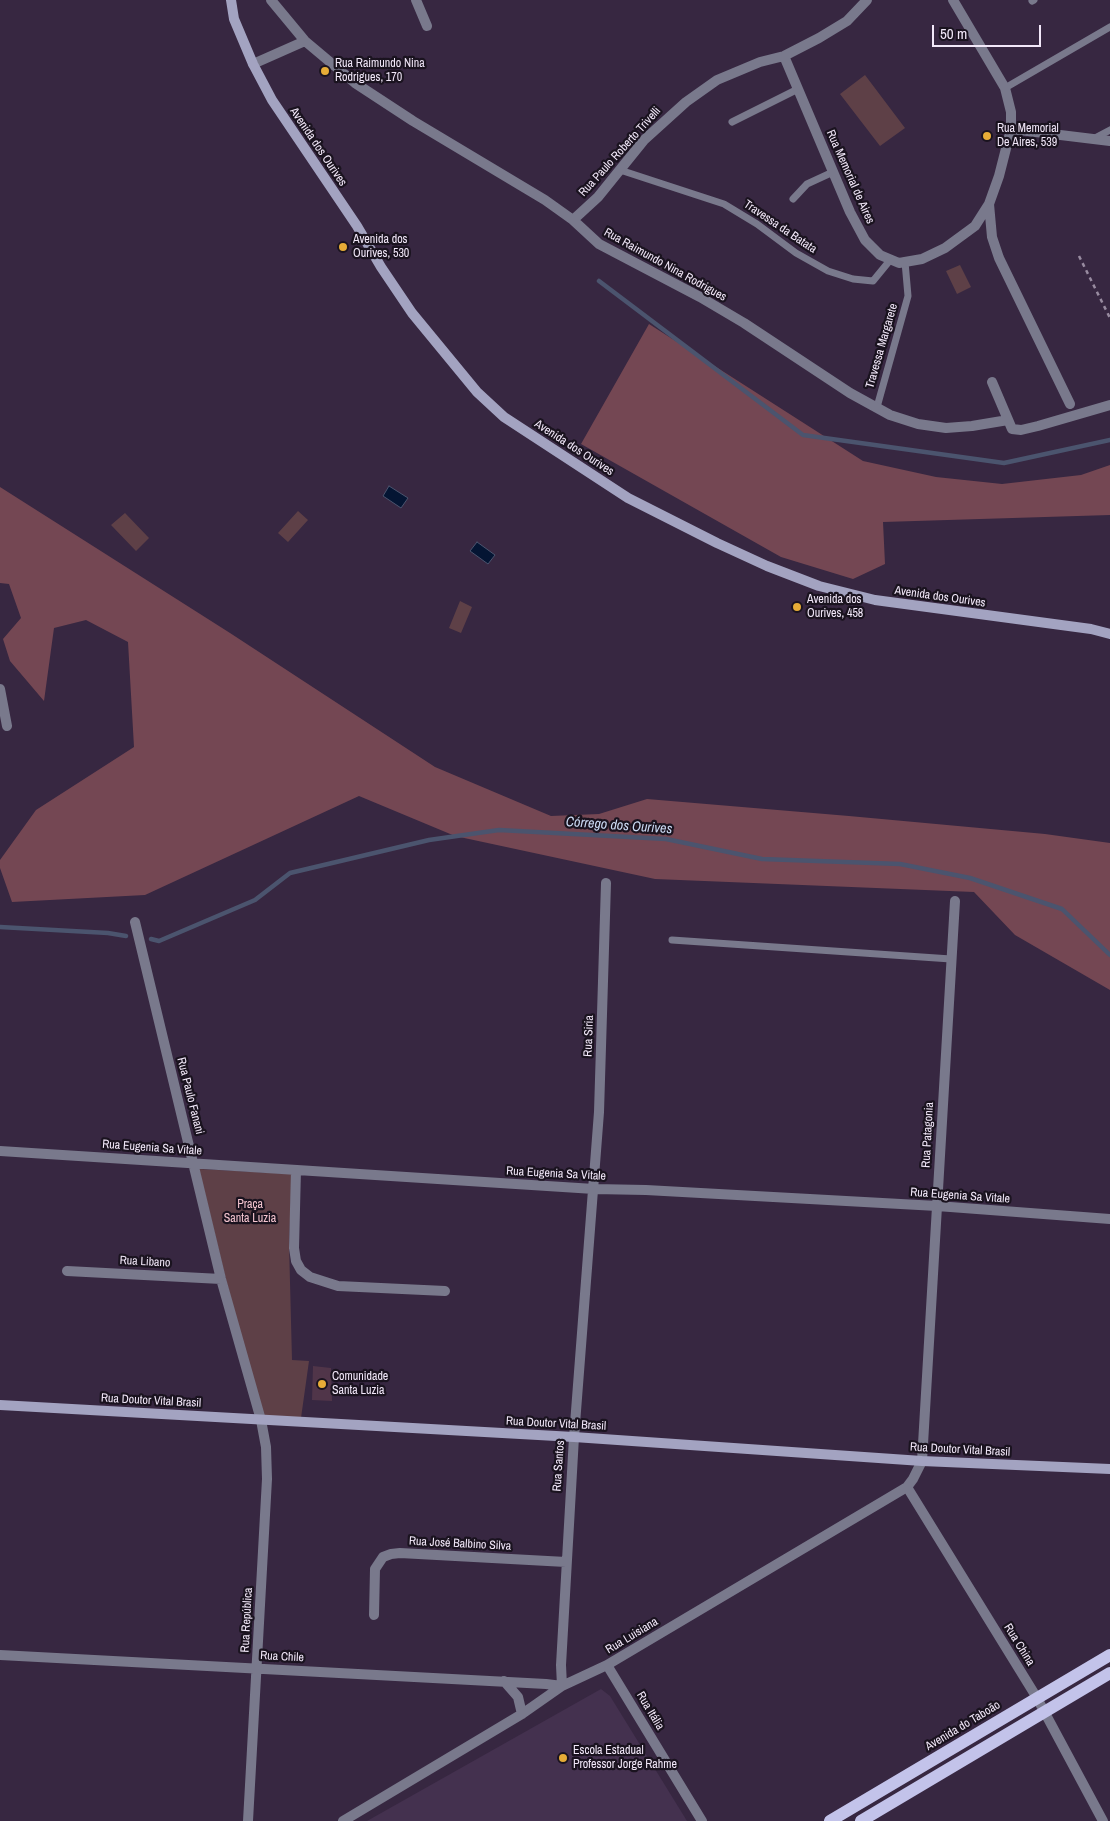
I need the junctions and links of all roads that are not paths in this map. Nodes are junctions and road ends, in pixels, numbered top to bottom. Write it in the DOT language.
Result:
graph roads {
  1 [pos="231,0"];
  2 [pos="271,0"];
  3 [pos="416,0"];
  4 [pos="867,0"];
  5 [pos="954,0"];
  6 [pos="427,26"];
  7 [pos="1110,27"];
  8 [pos="305,41"];
  9 [pos="784,56"];
  10 [pos="253,64"];
  11 [pos="1005,88"];
  12 [pos="798,89"];
  13 [pos="732,122"];
  14 [pos="1011,129"];
  15 [pos="1110,130"];
  16 [pos="1093,140"];
  17 [pos="1110,141"];
  18 [pos="620,170"];
  19 [pos="833,172"];
  20 [pos="793,199"];
  21 [pos="989,204"];
  22 [pos="574,220"];
  23 [pos="891,259"];
  24 [pos="905,262"];
  25 [pos="992,382"];
  26 [pos="1070,404"];
  27 [pos="1110,405"];
  28 [pos="877,407"];
  29 [pos="1008,420"];
  30 [pos="1110,634"];
  31 [pos="0,689"];
  32 [pos="8,726"];
  33 [pos="606,883"];
  34 [pos="955,901"];
  35 [pos="135,922"];
  36 [pos="672,940"];
  37 [pos="951,959"];
  38 [pos="0,1151"];
  39 [pos="194,1164"];
  40 [pos="296,1170"];
  41 [pos="594,1189"];
  42 [pos="937,1206"];
  43 [pos="1110,1219"];
  44 [pos="67,1271"];
  45 [pos="221,1278"];
  46 [pos="445,1291"];
  47 [pos="0,1405"];
  48 [pos="261,1420"];
  49 [pos="574,1437"];
  50 [pos="922,1461"];
  51 [pos="1110,1469"];
  52 [pos="907,1487"];
  53 [pos="566,1562"];
  54 [pos="374,1615"];
  55 [pos="1110,1654"];
  56 [pos="0,1655"];
  57 [pos="607,1665"];
  58 [pos="257,1668"];
  59 [pos="1110,1673"];
  60 [pos="504,1681"];
  61 [pos="562,1686"];
  62 [pos="1037,1698"];
  63 [pos="1044,1712"];
  64 [pos="522,1714"];
  65 [pos="248,1821"];
  66 [pos="343,1821"];
  67 [pos="702,1821"];
  68 [pos="830,1821"];
  69 [pos="861,1821"];
  70 [pos="1103,1821"];
  1 -- 10 [label="main road, Avenida dos Ourives"];
  2 -- 8 [label="street, Rua Raimundo Nina Rodrigues"];
  3 -- 6 [label="street"];
  4 -- 9 [label="street, Rua Paulo Roberto Trivelli"];
  5 -- 11 [label="street, Rua Memorial de Aires"];
  7 -- 11 [label="lane"];
  8 -- 10 [label="street"];
  8 -- 22 [label="street, Rua Raimundo Nina Rodrigues"];
  9 -- 12 [label="street, Rua Memorial de Aires"];
  9 -- 18 [label="street, Rua Paulo Roberto Trivelli"];
  10 -- 30 [label="main road, Avenida dos Ourives"];
  11 -- 14 [label="street, Rua Memorial de Aires"];
  12 -- 13 [label="lane"];
  12 -- 19 [label="street, Rua Memorial de Aires"];
  14 -- 16 [label="street"];
  14 -- 21 [label="street, Rua Memorial de Aires"];
  15 -- 16 [label="lane"];
  16 -- 17 [label="street"];
  18 -- 22 [label="street, Rua Paulo Roberto Trivelli"];
  18 -- 23 [label="lane, Travessa da Batata"];
  19 -- 20 [label="lane"];
  19 -- 23 [label="street, Rua Memorial de Aires"];
  21 -- 24 [label="street, Rua Memorial de Aires"];
  21 -- 26 [label="street"];
  22 -- 28 [label="street, Rua Raimundo Nina Rodrigues"];
  23 -- 24 [label="street, Rua Memorial de Aires"];
  24 -- 28 [label="lane, Travessa Margarete"];
  25 -- 29 [label="street"];
  27 -- 29 [label="street"];
  28 -- 29 [label="street, Rua Raimundo Nina Rodrigues"];
  31 -- 32 [label="street"];
  33 -- 41 [label="street, Rua Siria"];
  34 -- 37 [label="street, Rua Patagonia"];
  35 -- 39 [label="street, Rua Paulo Fanani"];
  36 -- 37 [label="lane"];
  37 -- 42 [label="street, Rua Patagonia"];
  38 -- 39 [label="street, Rua Eugenia Sa Vitale"];
  39 -- 40 [label="street, Rua Eugenia Sa Vitale"];
  39 -- 45 [label="street, Rua Paulo Fanani"];
  40 -- 41 [label="street, Rua Eugenia Sa Vitale"];
  40 -- 46 [label="street"];
  41 -- 42 [label="street, Rua Eugenia Sa Vitale"];
  41 -- 49 [label="street, Rua Santos"];
  42 -- 43 [label="street, Rua Eugenia Sa Vitale"];
  42 -- 50 [label="street, Rua Patagonia"];
  44 -- 45 [label="street, Rua Libano"];
  45 -- 48 [label="street, Rua Paulo Fanani"];
  47 -- 48 [label="main road, Rua Doutor Vital Brasil"];
  48 -- 49 [label="main road, Rua Doutor Vital Brasil"];
  48 -- 58 [label="street, Rua República"];
  49 -- 50 [label="main road, Rua Doutor Vital Brasil"];
  49 -- 53 [label="street, Rua Santos"];
  50 -- 51 [label="main road, Rua Doutor Vital Brasil"];
  50 -- 52 [label="street, Rua Luisiana"];
  52 -- 57 [label="street, Rua Luisiana"];
  52 -- 62 [label="street, Rua China"];
  53 -- 54 [label="street, Rua José Balbino Silva"];
  53 -- 61 [label="street, Rua Santos"];
  55 -- 62 [label="main road, Avenida do Taboão"];
  56 -- 58 [label="street, Rua Chile"];
  57 -- 61 [label="street, Rua Luisiana"];
  57 -- 67 [label="street, Rua Itália"];
  58 -- 60 [label="street, Rua Chile"];
  58 -- 65 [label="street, Rua República"];
  59 -- 63 [label="main road"];
  60 -- 61 [label="street, Rua Chile"];
  60 -- 64 [label="street"];
  61 -- 64 [label="street, Rua Luisiana"];
  62 -- 63 [label="street, Rua China"];
  62 -- 68 [label="main road, Avenida do Taboão"];
  63 -- 69 [label="main road"];
  63 -- 70 [label="street, Rua China"];
  64 -- 66 [label="street, Rua Luisiana"];
}
